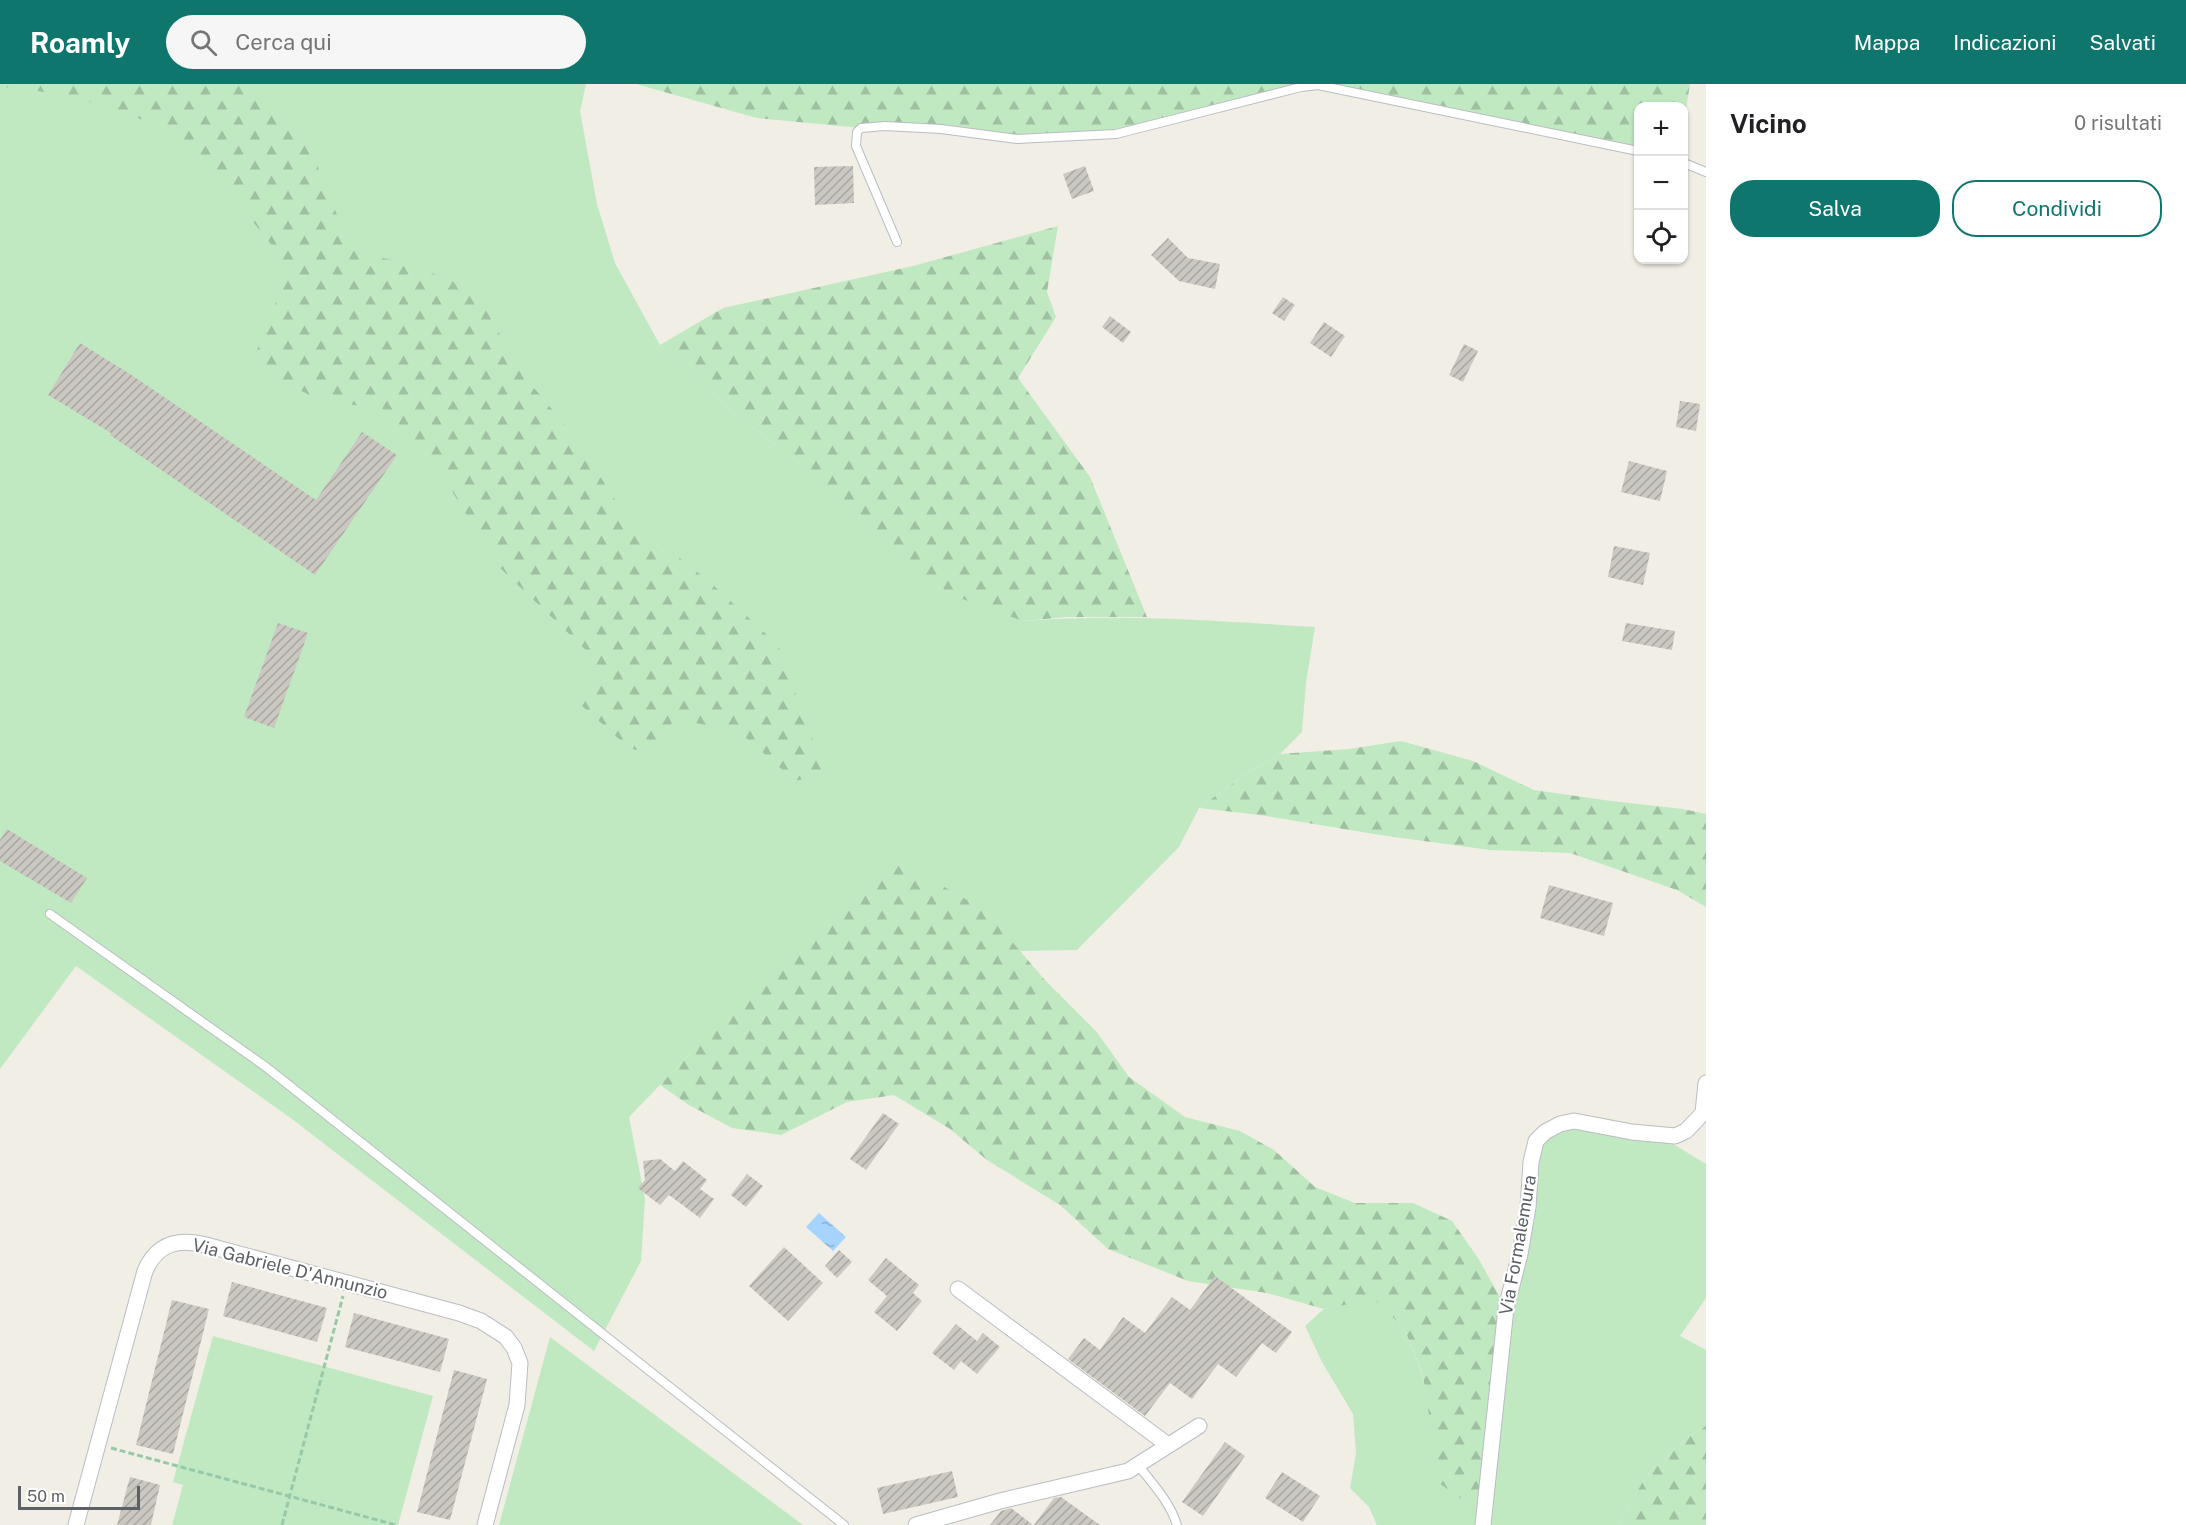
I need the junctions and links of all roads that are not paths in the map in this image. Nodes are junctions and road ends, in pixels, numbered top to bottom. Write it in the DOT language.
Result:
graph roads {
  1 [pos="1634,150"];
  2 [pos="1688,165"];
  3 [pos="1706,172"];
  4 [pos="897,242"];
  5 [pos="50,914"];
  6 [pos="1706,1083"];
  7 [pos="958,1289"];
  8 [pos="1198,1426"];
  9 [pos="1168,1445"];
  10 [pos="1138,1465"];
  11 [pos="841,1524"];
  12 [pos="76,1525"];
  13 [pos="485,1525"];
  14 [pos="916,1525"];
  15 [pos="1177,1525"];
  16 [pos="1483,1525"];
  1 -- 4 [label="lane"];
  2 -- 3 [label="lane"];
  5 -- 11 [label="lane"];
  6 -- 16 [label="street, Via Formalemura"];
  7 -- 9 [label="street"];
  8 -- 9 [label="street"];
  9 -- 10 [label="street"];
  10 -- 14 [label="street"];
  10 -- 15 [label="lane"];
  12 -- 13 [label="street, Via Gabriele D'Annunzio"];
}
